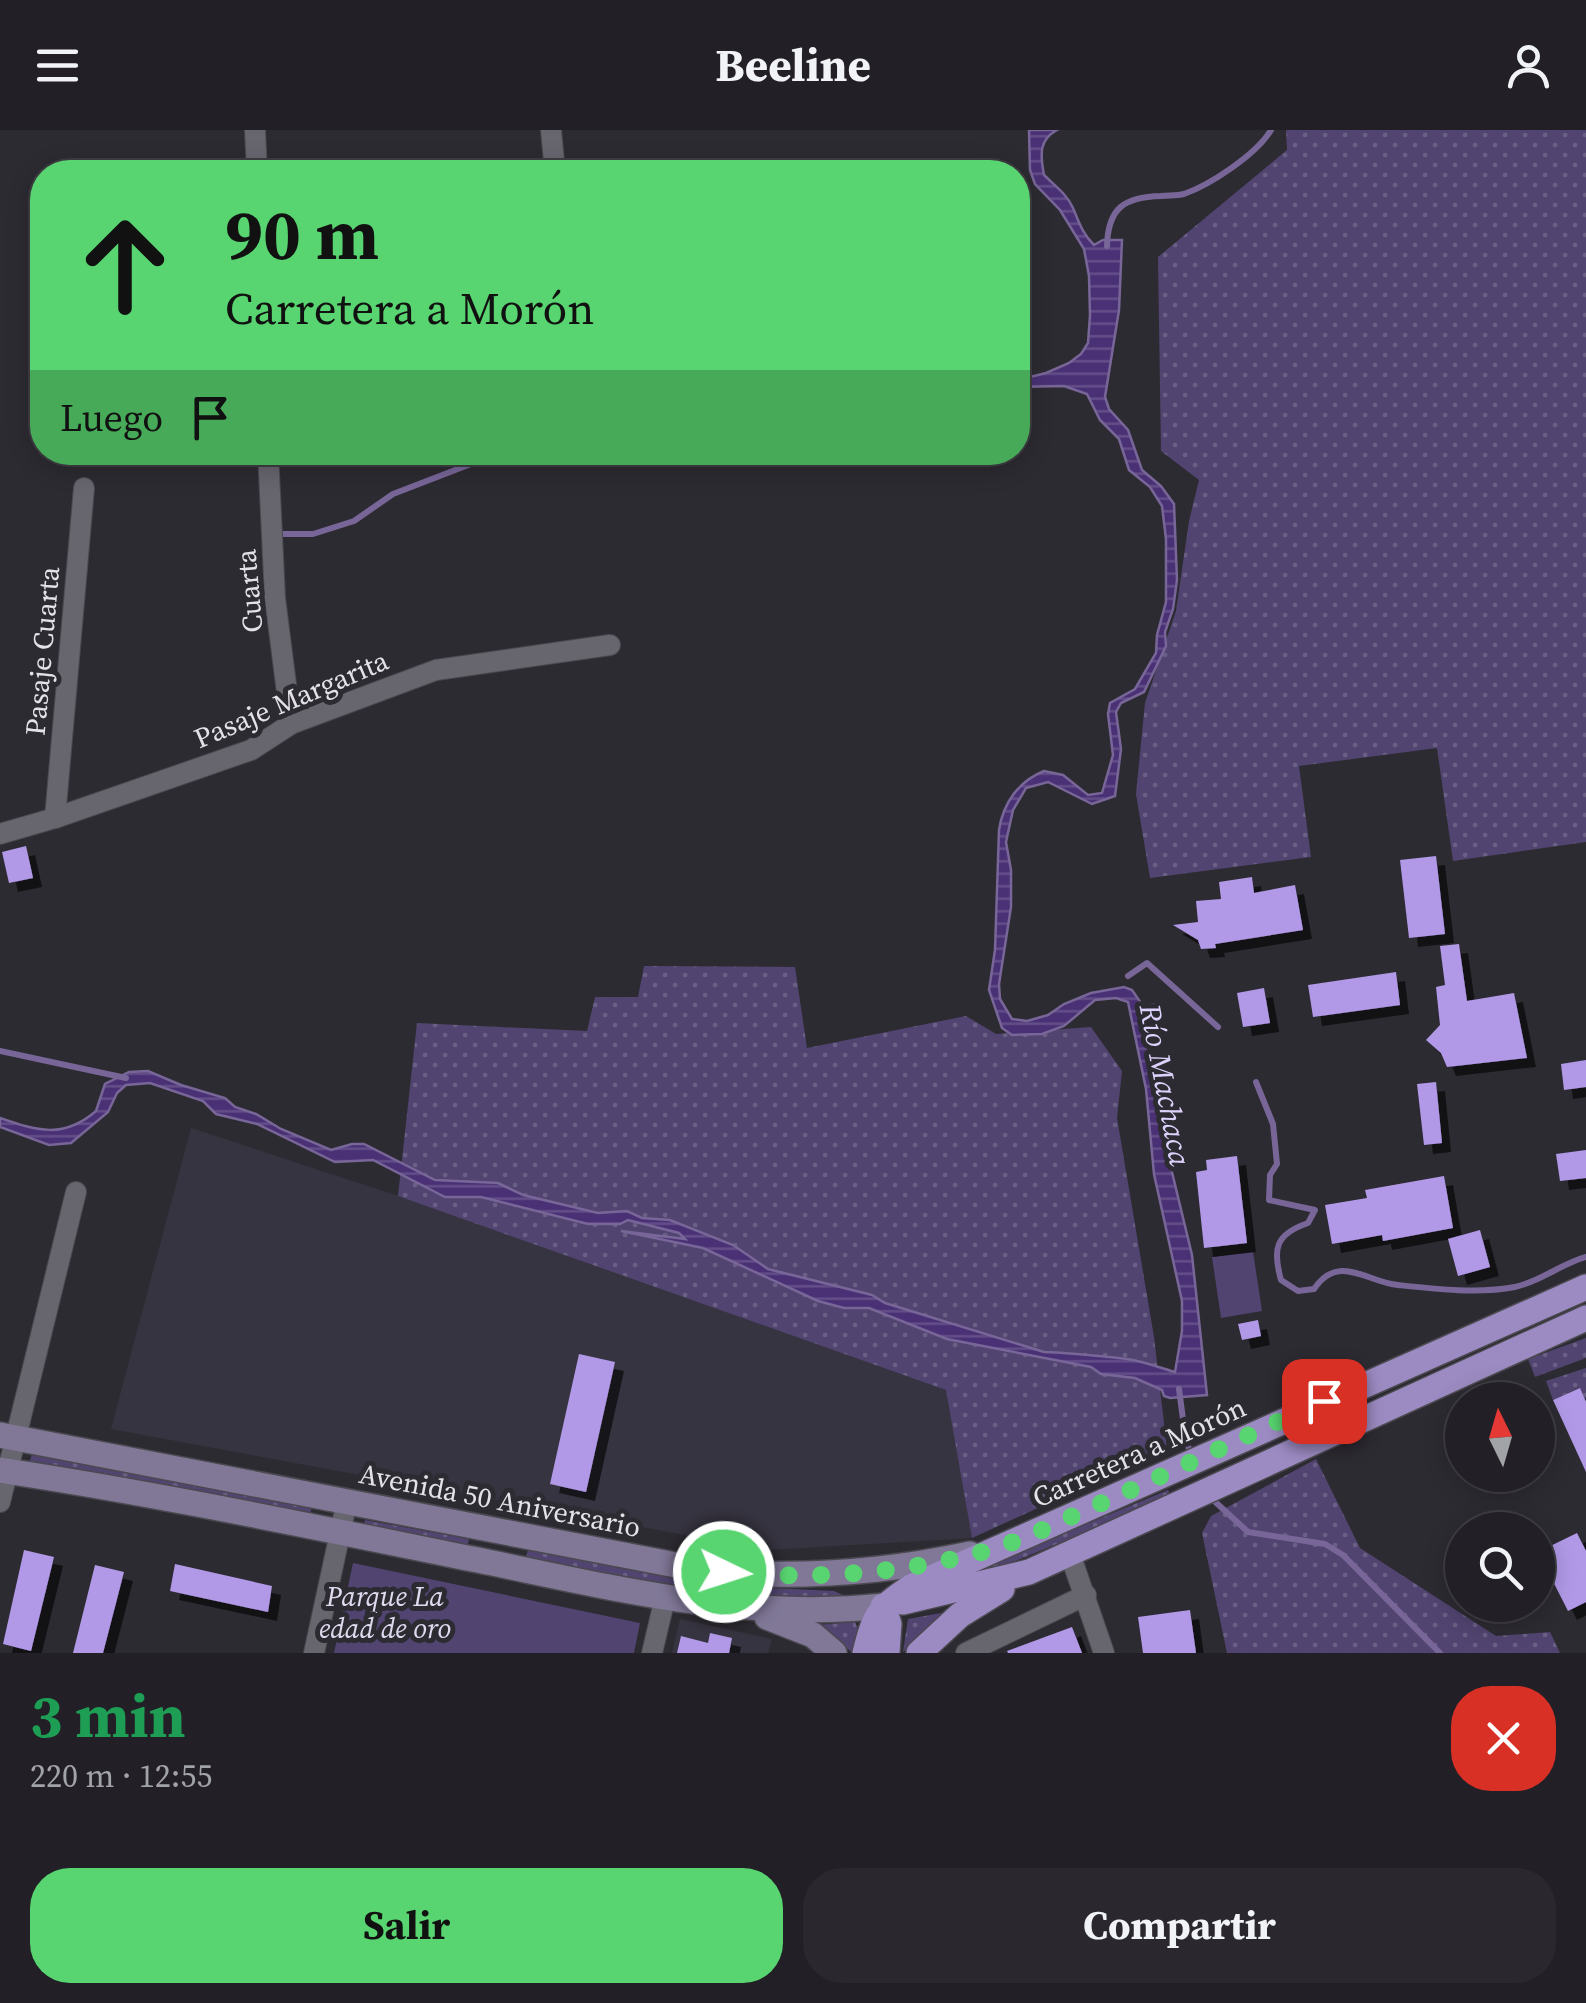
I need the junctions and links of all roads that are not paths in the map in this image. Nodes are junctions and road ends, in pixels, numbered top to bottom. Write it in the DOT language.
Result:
graph roads {
  1 [pos="256,130"];
  2 [pos="551,130"];
  3 [pos="257,160"];
  4 [pos="554,160"];
  5 [pos="269,465"];
  6 [pos="84,488"];
  7 [pos="610,645"];
  8 [pos="291,724"];
  9 [pos="56,818"];
  10 [pos="0,834"];
  11 [pos="76,1192"];
  12 [pos="1586,1287"];
  13 [pos="1586,1318"];
  14 [pos="7,1436"];
  15 [pos="3,1470"];
  16 [pos="347,1501"];
  17 [pos="0,1502"];
  18 [pos="338,1532"];
  19 [pos="505,1532"];
  20 [pos="992,1550"];
  21 [pos="1070,1554"];
  22 [pos="498,1565"];
  23 [pos="1029,1572"];
  24 [pos="845,1574"];
  25 [pos="1086,1595"];
  26 [pos="665,1598"];
  27 [pos="883,1606"];
  28 [pos="744,1609"];
  29 [pos="314,1653"];
  30 [pos="652,1653"];
  31 [pos="834,1653"];
  32 [pos="866,1653"];
  33 [pos="887,1653"];
  34 [pos="919,1653"];
  35 [pos="966,1653"];
  36 [pos="1104,1653"];
  1 -- 3 [label="street"];
  2 -- 4 [label="street"];
  5 -- 8 [label="street, Cuarta"];
  6 -- 9 [label="street, Pasaje Cuarta"];
  7 -- 8 [label="street, Pasaje Margarita"];
  8 -- 9 [label="street, Pasaje Margarita"];
  9 -- 10 [label="street, Pasaje Margarita"];
  11 -- 14 [label="street"];
  12 -- 20 [label="main road, Carretera a Morón"];
  13 -- 21 [label="main road"];
  14 -- 15 [label="street"];
  14 -- 16 [label="main road, Avenida 50 Aniversario"];
  15 -- 17 [label="street"];
  15 -- 18 [label="main road"];
  16 -- 18 [label="street"];
  16 -- 19 [label="main road, Avenida 50 Aniversario"];
  18 -- 22 [label="main road"];
  18 -- 29 [label="street"];
  19 -- 22 [label="main road"];
  19 -- 24 [label="main road, Avenida 50 Aniversario"];
  20 -- 24 [label="main road, Avenida 50 Aniversario"];
  20 -- 27 [label="main road, Carretera a Morón"];
  21 -- 23 [label="main road"];
  21 -- 25 [label="street"];
  22 -- 26 [label="main road"];
  23 -- 27 [label="main road"];
  23 -- 34 [label="main road"];
  24 -- 27 [label="main road"];
  25 -- 35 [label="street"];
  25 -- 36 [label="street"];
  26 -- 28 [label="main road"];
  26 -- 30 [label="street"];
  27 -- 28 [label="main road"];
  27 -- 32 [label="main road"];
  27 -- 33 [label="main road"];
  28 -- 31 [label="main road"];
}
